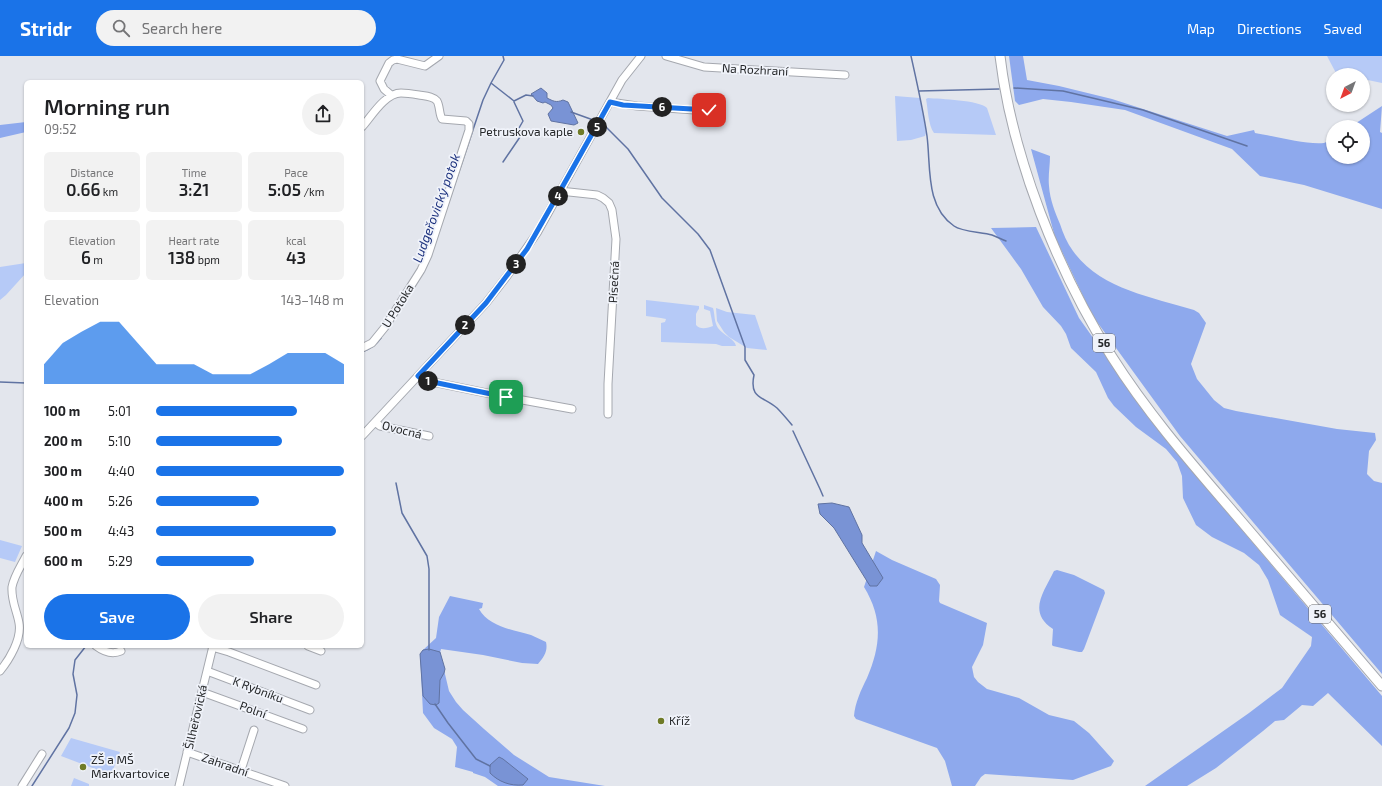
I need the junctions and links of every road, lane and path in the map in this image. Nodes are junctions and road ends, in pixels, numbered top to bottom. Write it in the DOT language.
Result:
graph roads {
  1 [pos="439,56"];
  2 [pos="641,56"];
  3 [pos="666,56"];
  4 [pos="1000,56"];
  5 [pos="845,75"];
  6 [pos="391,96"];
  7 [pos="610,102"];
  8 [pos="709,110"];
  9 [pos="364,126"];
  10 [pos="560,191"];
  11 [pos="364,347"];
  12 [pos="418,376"];
  13 [pos="572,409"];
  14 [pos="608,414"];
  15 [pos="375,422"];
  16 [pos="364,433"];
  17 [pos="429,436"];
  18 [pos="24,560"];
  19 [pos="99,648"];
  20 [pos="212,648"];
  21 [pos="217,648"];
  22 [pos="313,648"];
  23 [pos="121,651"];
  24 [pos="321,651"];
  25 [pos="0,671"];
  26 [pos="206,671"];
  27 [pos="316,685"];
  28 [pos="1382,686"];
  29 [pos="202,692"];
  30 [pos="310,710"];
  31 [pos="304,729"];
  32 [pos="254,730"];
  33 [pos="187,752"];
  34 [pos="42,754"];
  35 [pos="241,770"];
  36 [pos="22,786"];
  37 [pos="179,786"];
  38 [pos="285,786"];
  1 -- 6 [label="street"];
  2 -- 7 [label="street"];
  3 -- 5 [label="street, Na Rozhraní"];
  4 -- 28 [label="main road, 56"];
  6 -- 9 [label="street"];
  6 -- 11 [label="street, U Potoka"];
  7 -- 8 [label="street"];
  7 -- 10 [label="street"];
  10 -- 12 [label="street"];
  10 -- 14 [label="street, Písečná"];
  12 -- 13 [label="street"];
  12 -- 15 [label="street"];
  15 -- 16 [label="street"];
  15 -- 17 [label="street, Ovocná"];
  18 -- 25 [label="street"];
  19 -- 23 [label="street"];
  20 -- 26 [label="street, Šilheřovická"];
  21 -- 27 [label="street, Šilheřovická"];
  22 -- 24 [label="street"];
  26 -- 29 [label="street, Šilheřovická"];
  26 -- 30 [label="street, K Rybníku"];
  29 -- 31 [label="street, Polní"];
  29 -- 33 [label="street, Šilheřovická"];
  32 -- 35 [label="street"];
  33 -- 35 [label="street, Zahradní"];
  33 -- 37 [label="street, Šilheřovická"];
  34 -- 36 [label="street"];
  35 -- 38 [label="street, Zahradní"];
}
